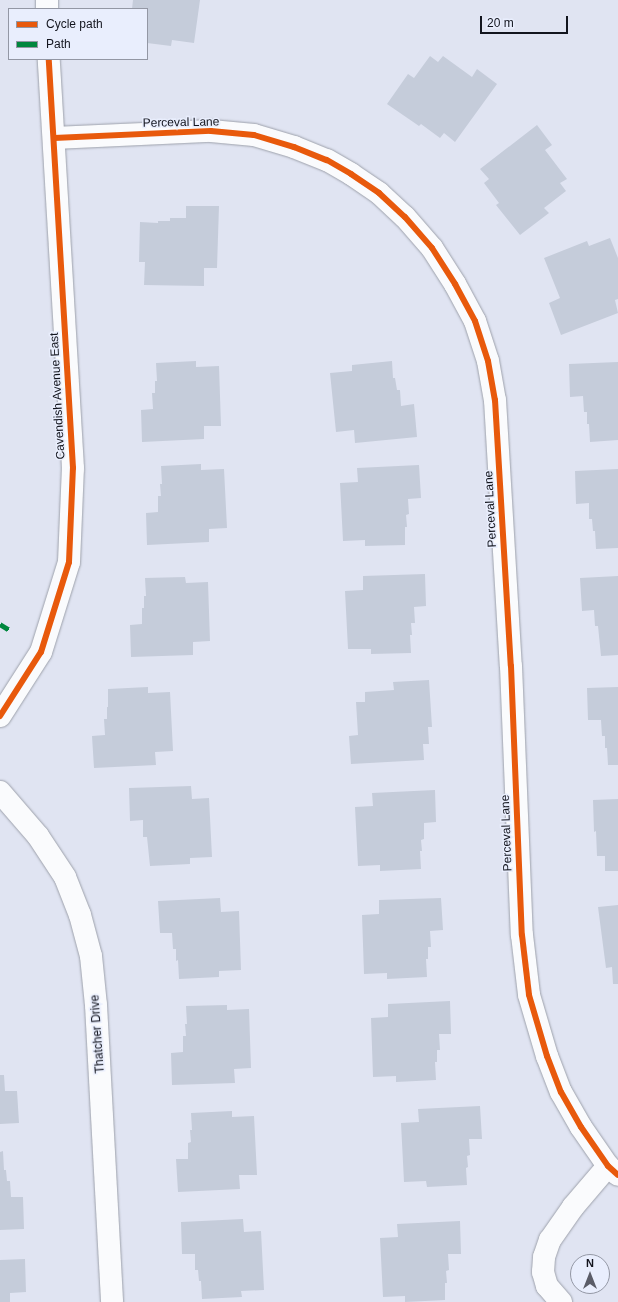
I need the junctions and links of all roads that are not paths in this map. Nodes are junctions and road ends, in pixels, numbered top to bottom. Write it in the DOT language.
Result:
graph roads {
  1 [pos="50,60"];
  2 [pos="54,138"];
  3 [pos="0,716"];
  4 [pos="0,792"];
  5 [pos="613,1171"];
  6 [pos="112,1302"];
  7 [pos="561,1302"];
  1 -- 2 [label="street, Cavendish Avenue East"];
  2 -- 3 [label="street, Cavendish Avenue East"];
  2 -- 5 [label="street, Perceval Lane"];
  4 -- 6 [label="street, Thatcher Drive"];
  5 -- 7 [label="street, Perceval Lane"];
}
